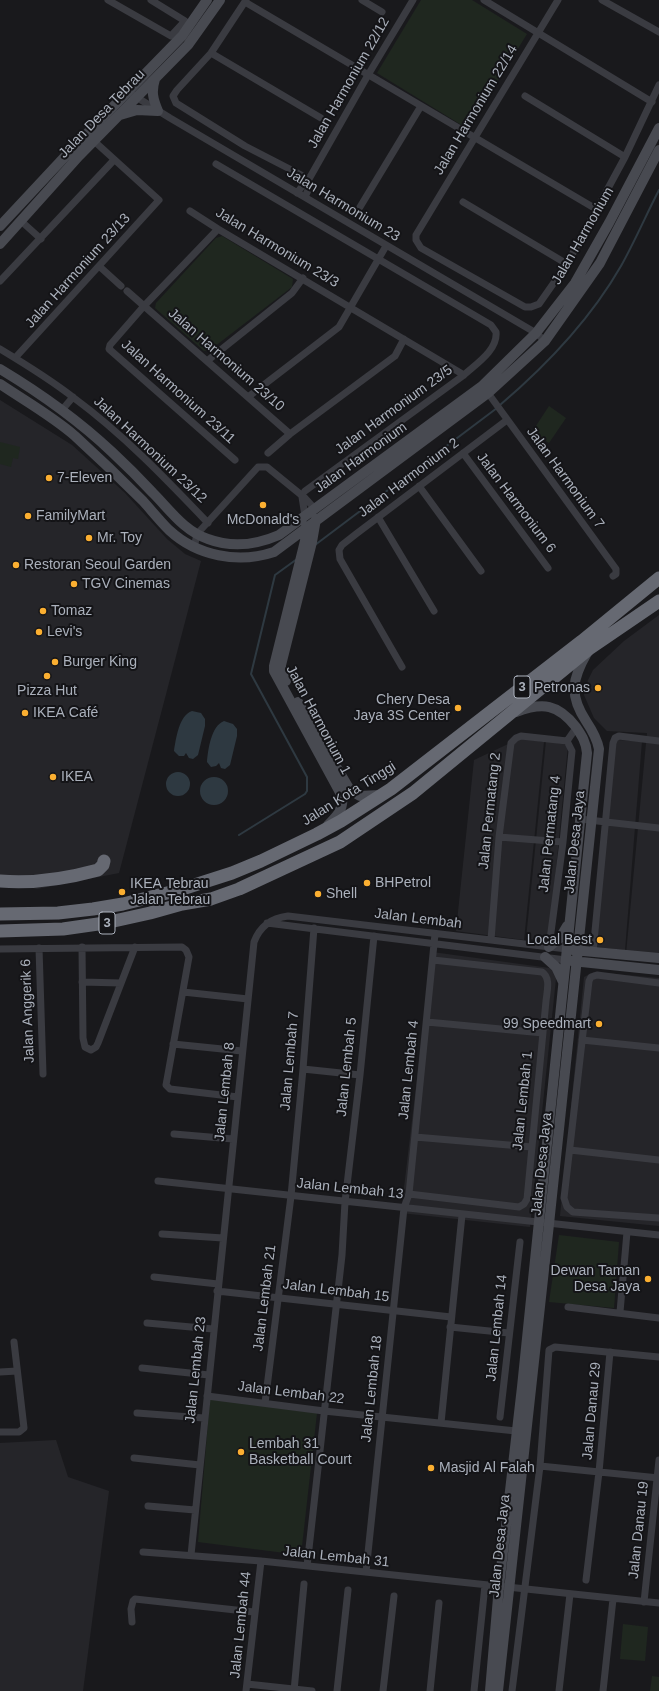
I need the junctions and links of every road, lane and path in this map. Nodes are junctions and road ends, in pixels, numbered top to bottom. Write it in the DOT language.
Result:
graph roads {
  1 [pos="108,0"];
  2 [pos="151,0"];
  3 [pos="207,0"];
  4 [pos="220,0"];
  5 [pos="362,0"];
  6 [pos="412,0"];
  7 [pos="484,0"];
  8 [pos="558,0"];
  9 [pos="602,0"];
  10 [pos="246,1"];
  11 [pos="382,12"];
  12 [pos="659,32"];
  13 [pos="538,33"];
  14 [pos="211,54"];
  15 [pos="368,75"];
  16 [pos="155,79"];
  17 [pos="659,85"];
  18 [pos="132,94"];
  19 [pos="525,96"];
  20 [pos="652,102"];
  21 [pos="421,106"];
  22 [pos="158,111"];
  23 [pos="120,115"];
  24 [pos="321,118"];
  25 [pos="659,128"];
  26 [pos="474,137"];
  27 [pos="94,141"];
  28 [pos="659,150"];
  29 [pos="625,157"];
  30 [pos="114,160"];
  31 [pos="216,164"];
  32 [pos="309,180"];
  33 [pos="297,193"];
  34 [pos="305,197"];
  35 [pos="463,202"];
  36 [pos="360,207"];
  37 [pos="596,209"];
  38 [pos="190,211"];
  39 [pos="21,221"];
  40 [pos="0,226"];
  41 [pos="218,229"];
  42 [pos="41,239"];
  43 [pos="0,244"];
  44 [pos="386,246"];
  45 [pos="378,260"];
  46 [pos="567,264"];
  47 [pos="99,266"];
  48 [pos="303,278"];
  49 [pos="0,281"];
  50 [pos="144,306"];
  51 [pos="351,308"];
  52 [pos="536,334"];
  53 [pos="404,339"];
  54 [pos="545,341"];
  55 [pos="0,349"];
  56 [pos="15,358"];
  57 [pos="207,361"];
  58 [pos="0,369"];
  59 [pos="464,375"];
  60 [pos="0,384"];
  61 [pos="488,393"];
  62 [pos="74,397"];
  63 [pos="248,397"];
  64 [pos="62,410"];
  65 [pos="507,420"];
  66 [pos="290,434"];
  67 [pos="268,453"];
  68 [pos="463,453"];
  69 [pos="235,460"];
  70 [pos="419,486"];
  71 [pos="304,494"];
  72 [pos="315,509"];
  73 [pos="305,516"];
  74 [pos="378,517"];
  75 [pos="316,522"];
  76 [pos="208,523"];
  77 [pos="307,528"];
  78 [pos="197,534"];
  79 [pos="194,548"];
  80 [pos="306,552"];
  81 [pos="548,568"];
  82 [pos="481,571"];
  83 [pos="613,576"];
  84 [pos="659,578"];
  85 [pos="659,601"];
  86 [pos="434,611"];
  87 [pos="589,649"];
  88 [pos="402,667"];
  89 [pos="507,715"];
  90 [pos="576,728"];
  91 [pos="567,741"];
  92 [pos="659,741"];
  93 [pos="384,794"];
  94 [pos="580,819"];
  95 [pos="592,820"];
  96 [pos="605,822"];
  97 [pos="659,828"];
  98 [pos="317,834"];
  99 [pos="499,837"];
  100 [pos="563,842"];
  101 [pos="104,861"];
  102 [pos="0,881"];
  103 [pos="0,908"];
  104 [pos="0,914"];
  105 [pos="38,914"];
  106 [pos="570,920"];
  107 [pos="267,923"];
  108 [pos="314,928"];
  109 [pos="0,931"];
  110 [pos="580,931"];
  111 [pos="435,934"];
  112 [pos="374,936"];
  113 [pos="491,940"];
  114 [pos="434,943"];
  115 [pos="82,947"];
  116 [pos="135,947"];
  117 [pos="549,947"];
  118 [pos="39,948"];
  119 [pos="0,949"];
  120 [pos="567,949"];
  121 [pos="578,950"];
  122 [pos="593,952"];
  123 [pos="545,957"];
  124 [pos="659,958"];
  125 [pos="433,960"];
  126 [pos="566,960"];
  127 [pos="577,962"];
  128 [pos="598,964"];
  129 [pos="659,970"];
  130 [pos="575,979"];
  131 [pos="82,982"];
  132 [pos="122,983"];
  133 [pos="659,983"];
  134 [pos="563,984"];
  135 [pos="183,992"];
  136 [pos="248,999"];
  137 [pos="427,1022"];
  138 [pos="543,1032"];
  139 [pos="582,1040"];
  140 [pos="173,1044"];
  141 [pos="659,1048"];
  142 [pos="242,1051"];
  143 [pos="303,1069"];
  144 [pos="43,1074"];
  145 [pos="360,1075"];
  146 [pos="238,1097"];
  147 [pos="174,1134"];
  148 [pos="415,1137"];
  149 [pos="233,1139"];
  150 [pos="532,1147"];
  151 [pos="570,1150"];
  152 [pos="659,1160"];
  153 [pos="158,1181"];
  154 [pos="228,1189"];
  155 [pos="409,1194"];
  156 [pos="291,1196"];
  157 [pos="345,1202"];
  158 [pos="404,1208"];
  159 [pos="462,1215"];
  160 [pos="659,1218"];
  161 [pos="538,1223"];
  162 [pos="550,1224"];
  163 [pos="627,1232"];
  164 [pos="162,1234"];
  165 [pos="659,1235"];
  166 [pos="223,1238"];
  167 [pos="520,1242"];
  168 [pos="154,1277"];
  169 [pos="218,1288"];
  170 [pos="278,1298"];
  171 [pos="336,1304"];
  172 [pos="568,1307"];
  173 [pos="393,1311"];
  174 [pos="620,1312"];
  175 [pos="451,1317"];
  176 [pos="659,1318"];
  177 [pos="147,1323"];
  178 [pos="450,1327"];
  179 [pos="213,1329"];
  180 [pos="510,1333"];
  181 [pos="14,1342"];
  182 [pos="610,1352"];
  183 [pos="659,1357"];
  184 [pos="142,1368"];
  185 [pos="17,1371"];
  186 [pos="0,1372"];
  187 [pos="209,1375"];
  188 [pos="207,1396"];
  189 [pos="265,1403"];
  190 [pos="324,1411"];
  191 [pos="137,1413"];
  192 [pos="381,1417"];
  193 [pos="500,1417"];
  194 [pos="204,1418"];
  195 [pos="441,1423"];
  196 [pos="516,1431"];
  197 [pos="0,1432"];
  198 [pos="134,1458"];
  199 [pos="659,1460"];
  200 [pos="200,1465"];
  201 [pos="540,1466"];
  202 [pos="599,1472"];
  203 [pos="658,1478"];
  204 [pos="148,1506"];
  205 [pos="195,1510"];
  206 [pos="143,1552"];
  207 [pos="191,1555"];
  208 [pos="261,1562"];
  209 [pos="307,1566"];
  210 [pos="366,1572"];
  211 [pos="586,1580"];
  212 [pos="304,1584"];
  213 [pos="485,1585"];
  214 [pos="504,1587"];
  215 [pos="526,1589"];
  216 [pos="348,1590"];
  217 [pos="570,1594"];
  218 [pos="394,1596"];
  219 [pos="613,1598"];
  220 [pos="644,1602"];
  221 [pos="439,1603"];
  222 [pos="659,1603"];
  223 [pos="254,1612"];
  224 [pos="132,1622"];
  225 [pos="247,1688"];
  226 [pos="294,1690"];
  227 [pos="312,1691"];
  228 [pos="337,1691"];
  229 [pos="383,1691"];
  230 [pos="430,1691"];
  231 [pos="474,1691"];
  232 [pos="490,1691"];
  233 [pos="498,1691"];
  234 [pos="512,1691"];
  235 [pos="559,1691"];
  236 [pos="604,1691"];
  1 -- 2 [label="street"];
  3 -- 18 [label="main road, Jalan Desa Tebrau"];
  4 -- 16 [label="main road, Jalan Desa Tebrau"];
  5 -- 11 [label="street"];
  6 -- 15 [label="street, Jalan Harmonium 22/12"];
  7 -- 13 [label="street"];
  8 -- 13 [label="street, Jalan Harmonium 22/14"];
  9 -- 12 [label="street"];
  10 -- 14 [label="street"];
  10 -- 15 [label="street"];
  13 -- 20 [label="street"];
  13 -- 26 [label="street, Jalan Harmonium 22/14"];
  14 -- 24 [label="street"];
  14 -- 32 [label="street"];
  15 -- 21 [label="street"];
  15 -- 32 [label="street, Jalan Harmonium 22/12"];
  16 -- 18 [label="main road, Jalan Desa Tebrau"];
  16 -- 22 [label="main road"];
  17 -- 20 [label="street"];
  18 -- 22 [label="street, Jalan Harmonium 23"];
  18 -- 23 [label="main road, Jalan Desa Tebrau"];
  18 -- 40 [label="main road, Jalan Desa Tebrau"];
  19 -- 29 [label="street"];
  20 -- 29 [label="street"];
  21 -- 26 [label="street"];
  21 -- 36 [label="street"];
  22 -- 23 [label="main road"];
  22 -- 33 [label="street, Jalan Harmonium 23"];
  23 -- 27 [label="main road, Jalan Desa Tebrau"];
  25 -- 52 [label="main road, Jalan Harmonium"];
  26 -- 37 [label="street"];
  26 -- 46 [label="street, Jalan Harmonium 22/14"];
  27 -- 30 [label="street"];
  27 -- 39 [label="main road, Jalan Desa Tebrau"];
  28 -- 54 [label="main road, Jalan Harmonium"];
  29 -- 37 [label="street"];
  30 -- 42 [label="street"];
  30 -- 47 [label="street, Jalan Harmonium 23/13"];
  31 -- 45 [label="street"];
  32 -- 33 [label="street, Jalan Harmonium 22/12"];
  32 -- 34 [label="street, Jalan Harmonium 22/12"];
  33 -- 34 [label="street, Jalan Harmonium 23"];
  34 -- 44 [label="street, Jalan Harmonium 23"];
  35 -- 46 [label="street"];
  37 -- 46 [label="street"];
  38 -- 41 [label="street, Jalan Harmonium 23/3"];
  39 -- 42 [label="street"];
  39 -- 43 [label="main road, Jalan Desa Tebrau"];
  41 -- 48 [label="street, Jalan Harmonium 23/3"];
  41 -- 50 [label="street"];
  42 -- 49 [label="street"];
  44 -- 45 [label="street"];
  44 -- 52 [label="street, Jalan Harmonium 23"];
  45 -- 51 [label="street"];
  45 -- 59 [label="street, Jalan Harmonium 23/5"];
  47 -- 50 [label="street, Jalan Harmonium 23/10"];
  47 -- 56 [label="street, Jalan Harmonium 23/13"];
  48 -- 51 [label="street, Jalan Harmonium 23/3"];
  48 -- 57 [label="street"];
  50 -- 57 [label="street, Jalan Harmonium 23/10"];
  50 -- 69 [label="street, Jalan Harmonium 23/11"];
  51 -- 53 [label="street, Jalan Harmonium 23/3"];
  51 -- 63 [label="street"];
  52 -- 54 [label="street, Jalan Harmonium 23"];
  52 -- 72 [label="main road, Jalan Harmonium"];
  53 -- 59 [label="street, Jalan Harmonium 23/3"];
  53 -- 66 [label="street"];
  54 -- 61 [label="main road, Jalan Harmonium"];
  55 -- 56 [label="street, Jalan Harmonium 23/12"];
  56 -- 62 [label="street, Jalan Harmonium 23/12"];
  57 -- 63 [label="street, Jalan Harmonium 23/10"];
  58 -- 64 [label="main road, Jalan Harmonium"];
  59 -- 71 [label="street, Jalan Harmonium 23/5"];
  60 -- 79 [label="main road, Jalan Harmonium"];
  61 -- 65 [label="street, Jalan Harmonium 7"];
  61 -- 75 [label="main road, Jalan Harmonium"];
  62 -- 64 [label="street, Jalan Harmonium 23/12"];
  62 -- 76 [label="street, Jalan Harmonium 23/12"];
  63 -- 66 [label="street, Jalan Harmonium 23/10"];
  64 -- 78 [label="main road, Jalan Harmonium"];
  65 -- 68 [label="street, Jalan Harmonium 2"];
  65 -- 83 [label="street, Jalan Harmonium 7"];
  66 -- 67 [label="street"];
  68 -- 70 [label="street, Jalan Harmonium 2"];
  68 -- 81 [label="street, Jalan Harmonium 6"];
  70 -- 74 [label="street, Jalan Harmonium 2"];
  70 -- 82 [label="street"];
  71 -- 72 [label="street"];
  71 -- 73 [label="street"];
  71 -- 76 [label="street"];
  72 -- 73 [label="main road, Jalan Harmonium"];
  72 -- 75 [label="main road, Jalan Harmonium 1"];
  73 -- 77 [label="main road, Jalan Harmonium 1"];
  73 -- 78 [label="main road, Jalan Harmonium"];
  74 -- 86 [label="street"];
  74 -- 88 [label="street, Jalan Harmonium 2"];
  75 -- 77 [label="main road, Jalan Harmonium"];
  75 -- 80 [label="main road, Jalan Harmonium 1"];
  76 -- 78 [label="street"];
  77 -- 79 [label="main road, Jalan Harmonium"];
  77 -- 80 [label="main road, Jalan Harmonium 1"];
  78 -- 79 [label="street"];
  80 -- 93 [label="main road, Jalan Harmonium 1"];
  80 -- 98 [label="main road, Jalan Harmonium 1"];
  84 -- 93 [label="highway, Jalan Kota Tinggi / 3"];
  85 -- 87 [label="highway, 3"];
  87 -- 89 [label="highway, 3"];
  87 -- 95 [label="main road, Jalan Desa Jaya"];
  89 -- 90 [label="main road, Jalan Desa Jaya"];
  89 -- 109 [label="highway, 3"];
  90 -- 91 [label="street"];
  90 -- 94 [label="main road, Jalan Desa Jaya"];
  91 -- 99 [label="street, Jalan Permatang 2"];
  91 -- 100 [label="street, Jalan Permatang 4"];
  92 -- 96 [label="street"];
  93 -- 98 [label="highway, Jalan Kota Tinggi / 3"];
  94 -- 95 [label="street"];
  94 -- 106 [label="main road, Jalan Desa Jaya"];
  95 -- 96 [label="street"];
  95 -- 110 [label="main road, Jalan Desa Jaya"];
  96 -- 97 [label="street"];
  96 -- 122 [label="street"];
  98 -- 105 [label="highway, Jalan Kota Tinggi / 3"];
  99 -- 100 [label="street"];
  99 -- 113 [label="street, Jalan Permatang 2"];
  100 -- 117 [label="street, Jalan Permatang 4"];
  101 -- 102 [label="highway"];
  103 -- 105 [label="highway"];
  104 -- 105 [label="highway, Jalan Kota Tinggi / 3"];
  106 -- 117 [label="main road"];
  106 -- 120 [label="main road, Jalan Desa Jaya"];
  107 -- 108 [label="street, Jalan Lembah"];
  107 -- 111 [label="street, Jalan Lembah"];
  107 -- 136 [label="street"];
  108 -- 112 [label="street, Jalan Lembah"];
  108 -- 143 [label="street, Jalan Lembah 7"];
  110 -- 121 [label="main road, Jalan Desa Jaya"];
  110 -- 122 [label="main road"];
  111 -- 113 [label="street, Jalan Lembah"];
  111 -- 114 [label="street, Jalan Lembah 4"];
  112 -- 114 [label="street, Jalan Lembah"];
  112 -- 145 [label="street, Jalan Lembah 5"];
  113 -- 117 [label="street, Jalan Lembah"];
  114 -- 123 [label="street, Jalan Lembah"];
  114 -- 125 [label="street, Jalan Lembah 4"];
  115 -- 116 [label="street"];
  115 -- 118 [label="street"];
  115 -- 131 [label="street"];
  116 -- 132 [label="street"];
  116 -- 135 [label="street"];
  117 -- 120 [label="street, Jalan Lembah"];
  118 -- 119 [label="street"];
  118 -- 144 [label="street, Jalan Anggerik 6"];
  120 -- 121 [label="main road"];
  120 -- 126 [label="main road, Jalan Desa Jaya"];
  121 -- 122 [label="main road"];
  121 -- 127 [label="main road, Jalan Desa Jaya"];
  122 -- 124 [label="main road"];
  123 -- 126 [label="street, Jalan Lembah"];
  123 -- 134 [label="main road"];
  125 -- 137 [label="street, Jalan Lembah 4"];
  125 -- 138 [label="street, Jalan Lembah 1"];
  126 -- 127 [label="main road"];
  126 -- 134 [label="main road, Jalan Desa Jaya"];
  127 -- 128 [label="main road"];
  127 -- 130 [label="main road, Jalan Desa Jaya"];
  128 -- 129 [label="main road"];
  128 -- 130 [label="main road"];
  130 -- 162 [label="main road, Jalan Desa Jaya"];
  131 -- 132 [label="street"];
  131 -- 132 [label="street"];
  133 -- 139 [label="street"];
  134 -- 161 [label="main road, Jalan Desa Jaya"];
  135 -- 136 [label="street"];
  135 -- 140 [label="street"];
  136 -- 142 [label="street, Jalan Lembah 8"];
  137 -- 138 [label="street"];
  137 -- 148 [label="street, Jalan Lembah 4"];
  138 -- 150 [label="street, Jalan Lembah 1"];
  139 -- 141 [label="street"];
  139 -- 151 [label="street"];
  140 -- 142 [label="street"];
  140 -- 146 [label="street"];
  142 -- 146 [label="street, Jalan Lembah 8"];
  143 -- 145 [label="street"];
  143 -- 156 [label="street, Jalan Lembah 7"];
  145 -- 157 [label="street, Jalan Lembah 5"];
  146 -- 149 [label="street, Jalan Lembah 8"];
  147 -- 149 [label="street"];
  148 -- 150 [label="street"];
  148 -- 155 [label="street, Jalan Lembah 4"];
  149 -- 154 [label="street, Jalan Lembah 8"];
  150 -- 155 [label="street, Jalan Lembah 1"];
  151 -- 152 [label="street"];
  151 -- 160 [label="street"];
  153 -- 154 [label="street, Jalan Lembah 13"];
  154 -- 156 [label="street, Jalan Lembah 13"];
  154 -- 166 [label="street, Jalan Lembah 23"];
  155 -- 158 [label="street, Jalan Lembah 4"];
  156 -- 157 [label="street, Jalan Lembah 13"];
  156 -- 170 [label="street, Jalan Lembah 21"];
  157 -- 158 [label="street, Jalan Lembah 13"];
  157 -- 171 [label="street"];
  158 -- 159 [label="street, Jalan Lembah 13"];
  158 -- 173 [label="street, Jalan Lembah 18"];
  159 -- 161 [label="street, Jalan Lembah 13"];
  159 -- 175 [label="street"];
  161 -- 162 [label="street, Jalan Lembah 13"];
  161 -- 196 [label="main road, Jalan Desa Jaya"];
  162 -- 163 [label="street, Jalan Lembah 13"];
  162 -- 214 [label="main road, Jalan Desa Jaya"];
  163 -- 165 [label="street, Jalan Lembah 13"];
  163 -- 174 [label="street"];
  164 -- 166 [label="street"];
  166 -- 169 [label="street, Jalan Lembah 23"];
  167 -- 180 [label="street, Jalan Lembah 14"];
  168 -- 169 [label="street, Jalan Lembah 15"];
  169 -- 170 [label="street, Jalan Lembah 15"];
  169 -- 179 [label="street, Jalan Lembah 23"];
  170 -- 171 [label="street, Jalan Lembah 15"];
  170 -- 189 [label="street, Jalan Lembah 21"];
  171 -- 173 [label="street, Jalan Lembah 15"];
  171 -- 190 [label="street"];
  172 -- 174 [label="street"];
  173 -- 175 [label="street, Jalan Lembah 15"];
  173 -- 192 [label="street, Jalan Lembah 18"];
  174 -- 176 [label="street"];
  175 -- 178 [label="street"];
  177 -- 179 [label="street"];
  178 -- 180 [label="street"];
  178 -- 195 [label="street"];
  179 -- 187 [label="street, Jalan Lembah 23"];
  180 -- 193 [label="street, Jalan Lembah 14"];
  181 -- 185 [label="street"];
  182 -- 183 [label="street"];
  182 -- 201 [label="street"];
  182 -- 202 [label="street, Jalan Danau 29"];
  184 -- 187 [label="street"];
  185 -- 186 [label="street"];
  185 -- 197 [label="street"];
  187 -- 188 [label="street, Jalan Lembah 23"];
  188 -- 189 [label="street, Jalan Lembah 22"];
  188 -- 194 [label="street, Jalan Lembah 23"];
  189 -- 190 [label="street, Jalan Lembah 22"];
  190 -- 192 [label="street, Jalan Lembah 22"];
  190 -- 209 [label="street"];
  191 -- 194 [label="street"];
  192 -- 195 [label="street, Jalan Lembah 22"];
  192 -- 210 [label="street, Jalan Lembah 18"];
  194 -- 200 [label="street, Jalan Lembah 23"];
  195 -- 196 [label="street, Jalan Lembah 22"];
  196 -- 214 [label="main road, Jalan Desa Jaya"];
  198 -- 200 [label="street"];
  199 -- 203 [label="street, Jalan Danau 19"];
  200 -- 205 [label="street, Jalan Lembah 23"];
  201 -- 202 [label="street"];
  201 -- 215 [label="street"];
  202 -- 203 [label="street"];
  202 -- 211 [label="street, Jalan Danau 29"];
  203 -- 220 [label="street, Jalan Danau 19"];
  204 -- 205 [label="street"];
  205 -- 207 [label="street, Jalan Lembah 23"];
  206 -- 207 [label="street, Jalan Lembah 31"];
  207 -- 208 [label="street, Jalan Lembah 31"];
  208 -- 209 [label="street, Jalan Lembah 31"];
  208 -- 223 [label="street, Jalan Lembah 44"];
  209 -- 210 [label="street, Jalan Lembah 31"];
  210 -- 213 [label="street, Jalan Lembah 31"];
  212 -- 226 [label="street"];
  213 -- 214 [label="street, Jalan Lembah 31"];
  213 -- 231 [label="street"];
  214 -- 215 [label="street, Jalan Lembah 31"];
  214 -- 232 [label="main road, Jalan Desa Jaya"];
  214 -- 233 [label="main road, Jalan Desa Jaya"];
  215 -- 217 [label="street, Jalan Lembah 31"];
  215 -- 234 [label="street"];
  216 -- 228 [label="street"];
  217 -- 219 [label="street, Jalan Lembah 31"];
  217 -- 235 [label="street"];
  218 -- 229 [label="street"];
  219 -- 220 [label="street, Jalan Lembah 31"];
  219 -- 236 [label="street"];
  220 -- 222 [label="street, Jalan Lembah 31"];
  221 -- 230 [label="street"];
  223 -- 224 [label="street"];
  223 -- 225 [label="street, Jalan Lembah 44"];
  225 -- 226 [label="street"];
  226 -- 227 [label="street"];
}
